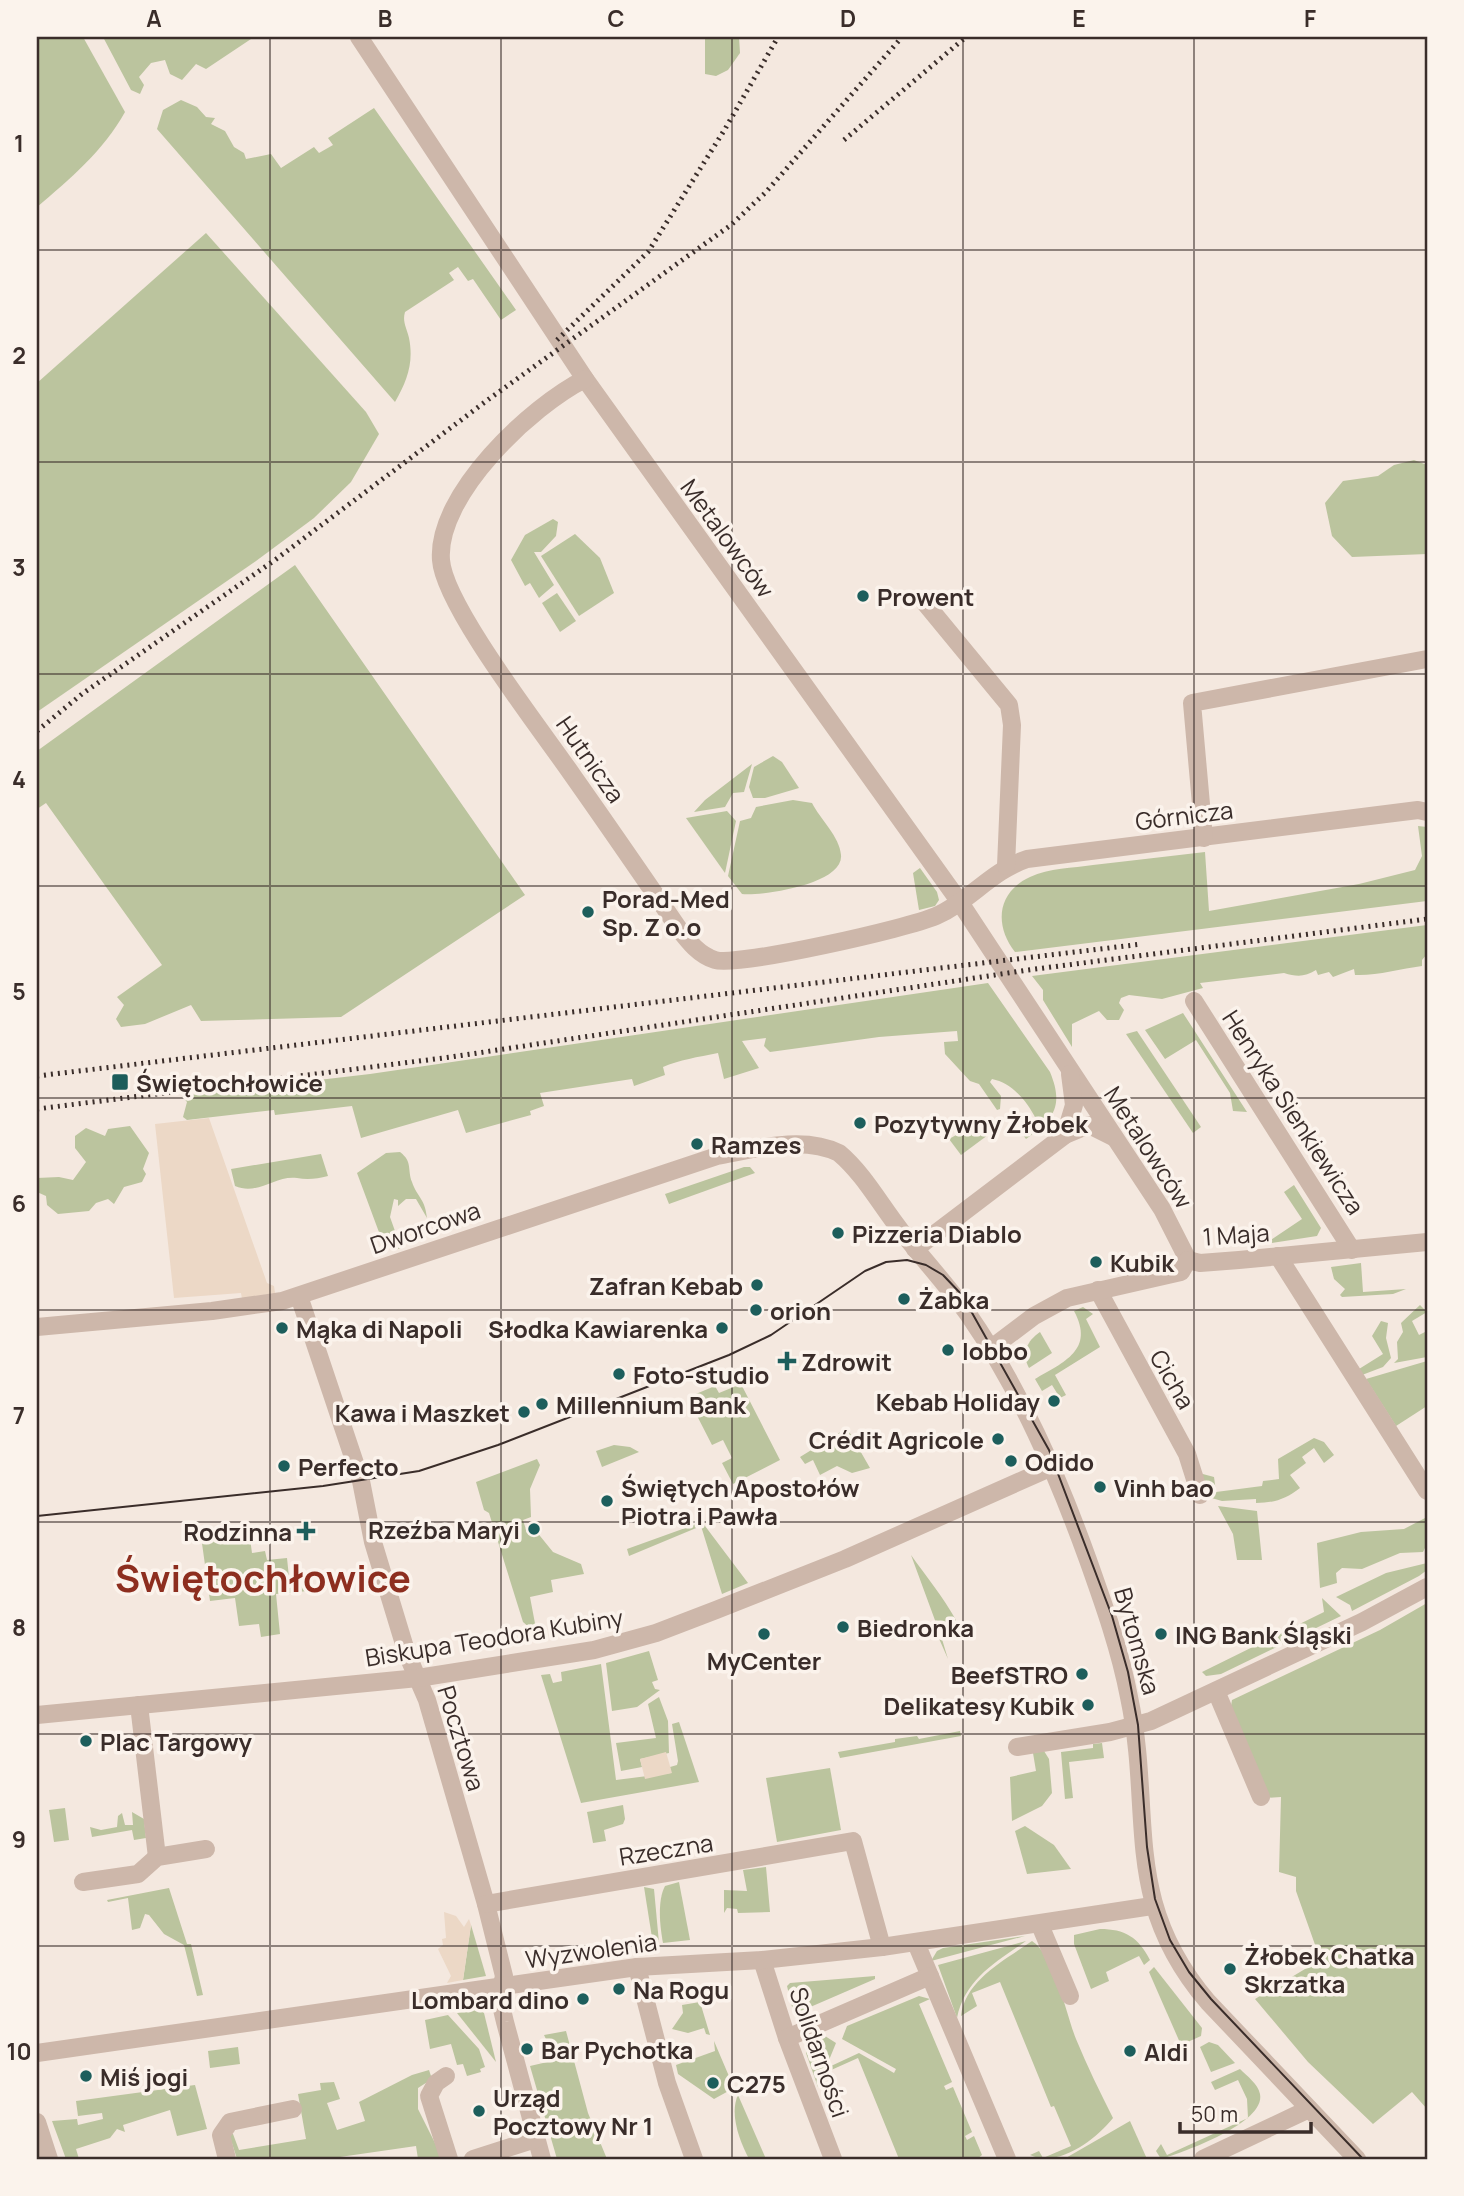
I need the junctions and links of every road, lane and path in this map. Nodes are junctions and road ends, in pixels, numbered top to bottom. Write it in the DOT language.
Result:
graph roads {
  1 [pos="359,37"];
  2 [pos="585,379"];
  3 [pos="925,603"];
  4 [pos="1427,659"];
  5 [pos="1424,810"];
  6 [pos="1204,838"];
  7 [pos="1006,866"];
  8 [pos="959,901"];
  9 [pos="1194,1001"];
  10 [pos="1065,1062"];
  11 [pos="1065,1135"];
  12 [pos="1118,1142"];
  13 [pos="823,1145"];
  14 [pos="1427,1242"];
  15 [pos="915,1249"];
  16 [pos="1352,1250"];
  17 [pos="1278,1256"];
  18 [pos="1188,1261"];
  19 [pos="1098,1290"];
  20 [pos="299,1296"];
  21 [pos="37,1327"];
  22 [pos="989,1350"];
  23 [pos="1052,1467"];
  24 [pos="1427,1491"];
  25 [pos="1200,1495"];
  26 [pos="1427,1587"];
  27 [pos="418,1678"];
  28 [pos="1216,1691"];
  29 [pos="139,1705"];
  30 [pos="37,1715"];
  31 [pos="1134,1726"];
  32 [pos="1017,1747"];
  33 [pos="1261,1797"];
  34 [pos="206,1849"];
  35 [pos="157,1857"];
  36 [pos="83,1882"];
  37 [pos="486,1904"];
  38 [pos="1152,1906"];
  39 [pos="1040,1924"];
  40 [pos="916,1943"];
  41 [pos="882,1947"];
  42 [pos="762,1960"];
  43 [pos="637,1967"];
  44 [pos="929,1976"];
  45 [pos="503,1987"];
  46 [pos="1070,1996"];
  47 [pos="787,2038"];
  48 [pos="37,2053"];
  49 [pos="446,2076"];
  50 [pos="293,2109"];
  51 [pos="1309,2109"];
  52 [pos="37,2122"];
  53 [pos="536,2139"];
  54 [pos="49,2159"];
  55 [pos="227,2159"];
  56 [pos="449,2159"];
  57 [pos="473,2159"];
  58 [pos="542,2159"];
  59 [pos="694,2159"];
  60 [pos="833,2159"];
  61 [pos="1007,2159"];
  62 [pos="1203,2159"];
  63 [pos="1357,2159"];
  1 -- 2 [label="street, Metalowców"];
  2 -- 8 [label="street, Metalowców"];
  2 -- 8 [label="street, Hutnicza"];
  3 -- 7 [label="street"];
  4 -- 6 [label="street"];
  5 -- 6 [label="street, Górnicza"];
  6 -- 7 [label="street, Górnicza"];
  7 -- 8 [label="street, Górnicza"];
  8 -- 10 [label="street, Metalowców"];
  9 -- 16 [label="street, Henryka Sienkiewicza"];
  10 -- 11 [label="street, Metalowców"];
  10 -- 12 [label="street, Metalowców"];
  11 -- 12 [label="street"];
  11 -- 15 [label="street"];
  12 -- 18 [label="street, Metalowców"];
  13 -- 15 [label="street, Bytomska"];
  13 -- 20 [label="street, Dworcowa"];
  14 -- 16 [label="street, 1 Maja"];
  15 -- 22 [label="street, Bytomska"];
  16 -- 17 [label="street, 1 Maja"];
  17 -- 18 [label="street, 1 Maja"];
  17 -- 24 [label="street"];
  18 -- 19 [label="street, 1 Maja"];
  19 -- 22 [label="street, 1 Maja"];
  19 -- 25 [label="street, Cicha"];
  20 -- 21 [label="street, Dworcowa"];
  20 -- 27 [label="street, Pocztowa"];
  22 -- 23 [label="street, Bytomska"];
  23 -- 27 [label="street, Biskupa Teodora Kubiny"];
  23 -- 31 [label="street, Bytomska"];
  26 -- 28 [label="street"];
  27 -- 29 [label="street, Biskupa Teodora Kubiny"];
  27 -- 37 [label="street, Pocztowa"];
  28 -- 31 [label="street"];
  28 -- 33 [label="street"];
  29 -- 30 [label="street, Biskupa Teodora Kubiny"];
  29 -- 35 [label="street"];
  31 -- 32 [label="street"];
  31 -- 38 [label="street, Bytomska"];
  34 -- 35 [label="street"];
  35 -- 36 [label="street"];
  37 -- 41 [label="street, Rzeczna"];
  37 -- 45 [label="street, Pocztowa"];
  38 -- 39 [label="street, Wyzwolenia"];
  38 -- 51 [label="street, Bytomska"];
  39 -- 40 [label="street, Wyzwolenia"];
  39 -- 46 [label="street"];
  40 -- 41 [label="street, Wyzwolenia"];
  40 -- 44 [label="street"];
  41 -- 42 [label="street, Wyzwolenia"];
  42 -- 43 [label="street, Wyzwolenia"];
  42 -- 47 [label="street, Solidarności"];
  43 -- 45 [label="street, Wyzwolenia"];
  43 -- 59 [label="street"];
  44 -- 47 [label="street"];
  44 -- 61 [label="street"];
  45 -- 48 [label="street, Wyzwolenia"];
  45 -- 53 [label="street, Pocztowa"];
  47 -- 60 [label="street, Solidarności"];
  49 -- 56 [label="street"];
  50 -- 55 [label="street"];
  51 -- 62 [label="street"];
  51 -- 63 [label="street, Bytomska"];
  52 -- 54 [label="street"];
  53 -- 57 [label="street"];
  53 -- 58 [label="street, Pocztowa"];
}
